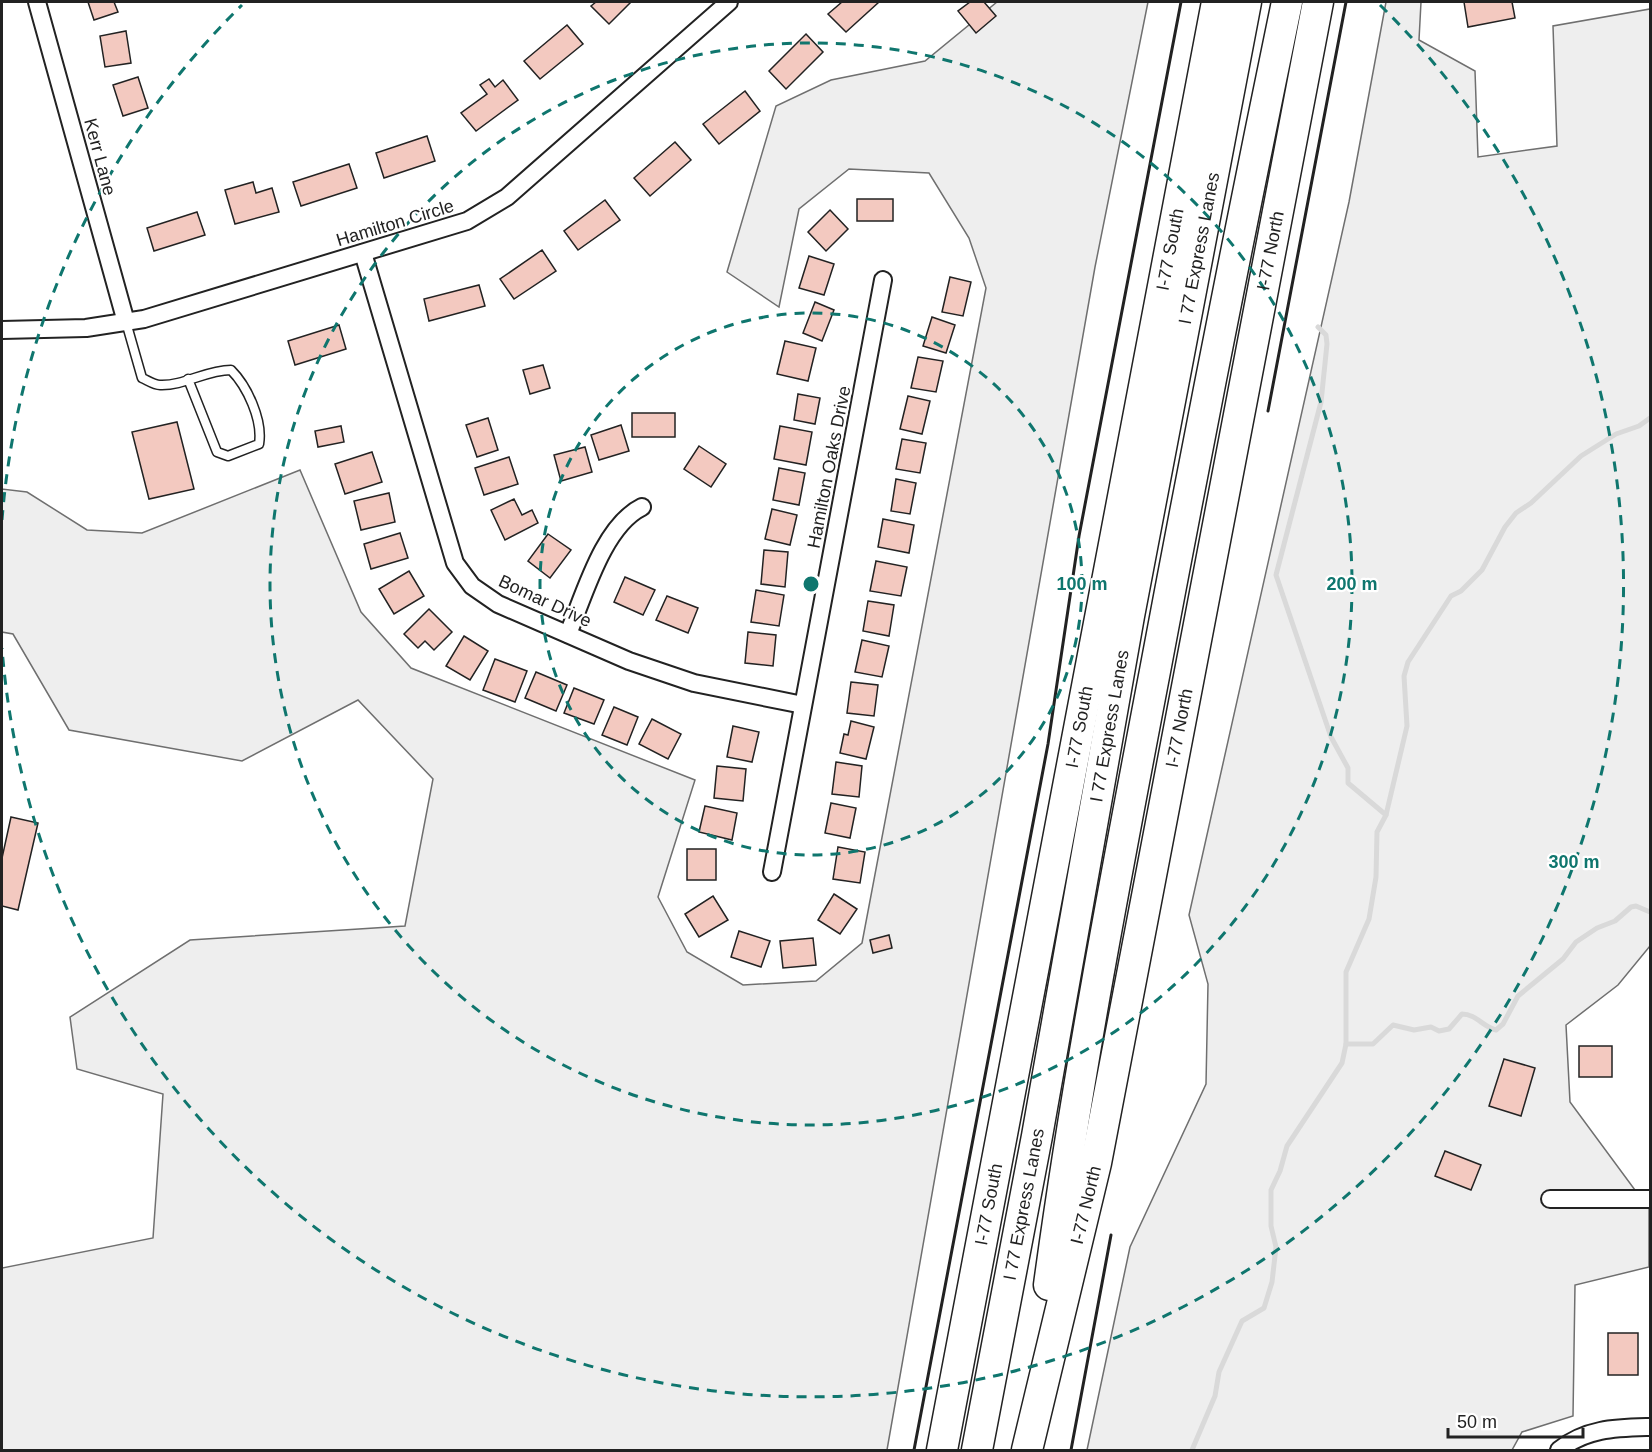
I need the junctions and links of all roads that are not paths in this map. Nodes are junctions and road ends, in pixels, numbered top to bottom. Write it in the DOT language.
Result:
graph roads {
  1 [pos="37,2"];
  2 [pos="729,2"];
  3 [pos="1217,2"];
  4 [pos="1246,2"];
  5 [pos="1287,2"];
  6 [pos="1317,2"];
  7 [pos="363,253"];
  8 [pos="884,280"];
  9 [pos="126,322"];
  10 [pos="2,330"];
  11 [pos="188,380"];
  12 [pos="642,507"];
  13 [pos="568,634"];
  14 [pos="803,705"];
  15 [pos="772,872"];
  16 [pos="1550,1199"];
  17 [pos="1650,1199"];
  18 [pos="1650,1427"];
  19 [pos="1027,1446"];
  20 [pos="942,1450"];
  21 [pos="977,1450"];
  22 [pos="1559,1450"];
  1 -- 9 [label="street, Kerr Lane"];
  2 -- 7 [label="street, Hamilton Circle"];
  3 -- 20 [label="highway, I-77 South"];
  4 -- 21 [label="highway, I 77 Express Lanes"];
  5 -- 19 [label="highway, I 77 Express Lanes"];
  6 -- 19 [label="highway, I-77 North"];
  7 -- 9 [label="street, Hamilton Circle"];
  7 -- 13 [label="street, Bomar Drive"];
  8 -- 14 [label="street, Hamilton Oaks Drive"];
  9 -- 10 [label="street, Hamilton Circle"];
  9 -- 11 [label="lane"];
  11 -- 11 [label="lane"];
  12 -- 13 [label="street"];
  13 -- 14 [label="street, Bomar Drive"];
  14 -- 15 [label="street, Hamilton Oaks Drive"];
  16 -- 17 [label="street"];
  18 -- 22 [label="street"];
}
